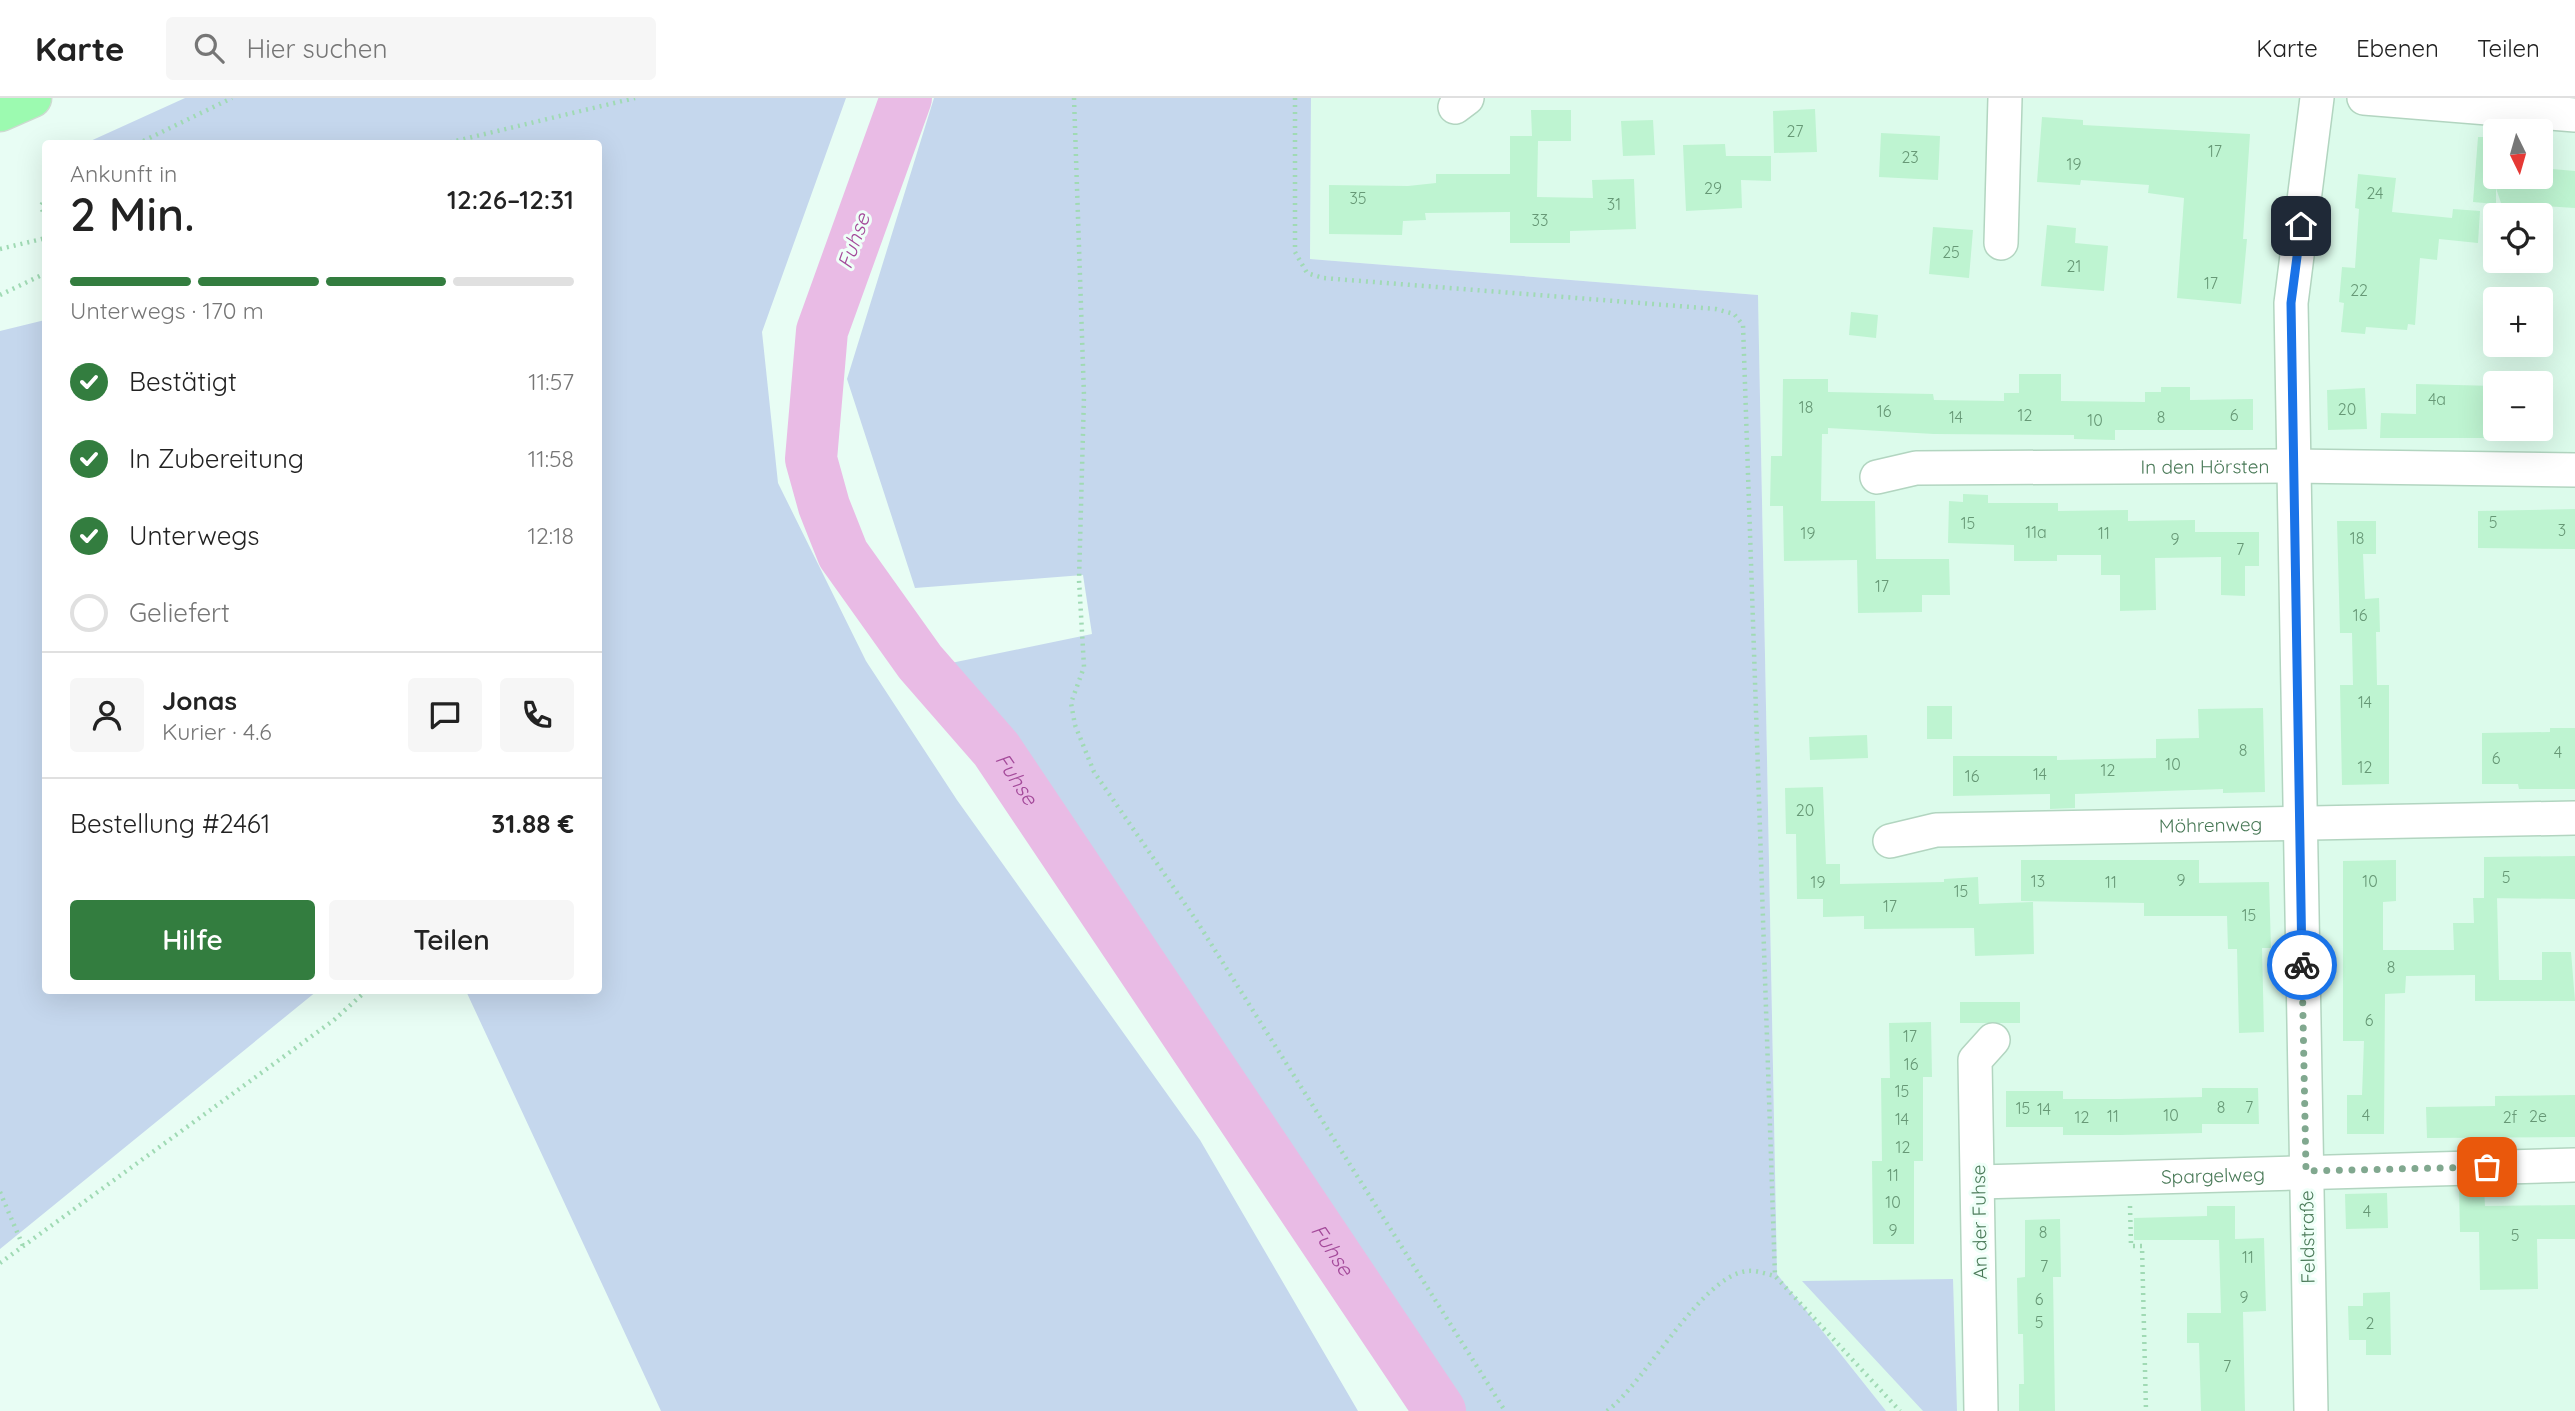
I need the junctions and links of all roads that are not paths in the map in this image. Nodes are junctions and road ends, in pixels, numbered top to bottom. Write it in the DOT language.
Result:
graph roads {
  1 [pos="32,98"];
  2 [pos="2005,98"];
  3 [pos="2317,98"];
  4 [pos="2364,98"];
  5 [pos="0,112"];
  6 [pos="2575,115"];
  7 [pos="2000,243"];
  8 [pos="2293,466"];
  9 [pos="2575,470"];
  10 [pos="1877,477"];
  11 [pos="2575,818"];
  12 [pos="2300,824"];
  13 [pos="1890,841"];
  14 [pos="1993,1040"];
  15 [pos="2575,1165"];
  16 [pos="2306,1171"];
  17 [pos="1979,1182"];
  18 [pos="1981,1411"];
  19 [pos="2311,1411"];
  1 -- 5 [label="highway"];
  2 -- 7 [label="street"];
  3 -- 8 [label="street, Feldstraße"];
  4 -- 6 [label="street"];
  8 -- 9 [label="street, In den Hörsten"];
  8 -- 10 [label="street, In den Hörsten"];
  8 -- 12 [label="street, Feldstraße"];
  11 -- 12 [label="street, Möhrenweg"];
  12 -- 13 [label="street, Möhrenweg"];
  12 -- 16 [label="street, Feldstraße"];
  14 -- 17 [label="street, An der Fuhse"];
  15 -- 16 [label="street, Spargelweg"];
  16 -- 17 [label="street, Spargelweg"];
  16 -- 19 [label="street, Feldstraße"];
  17 -- 18 [label="street, An der Fuhse"];
}
